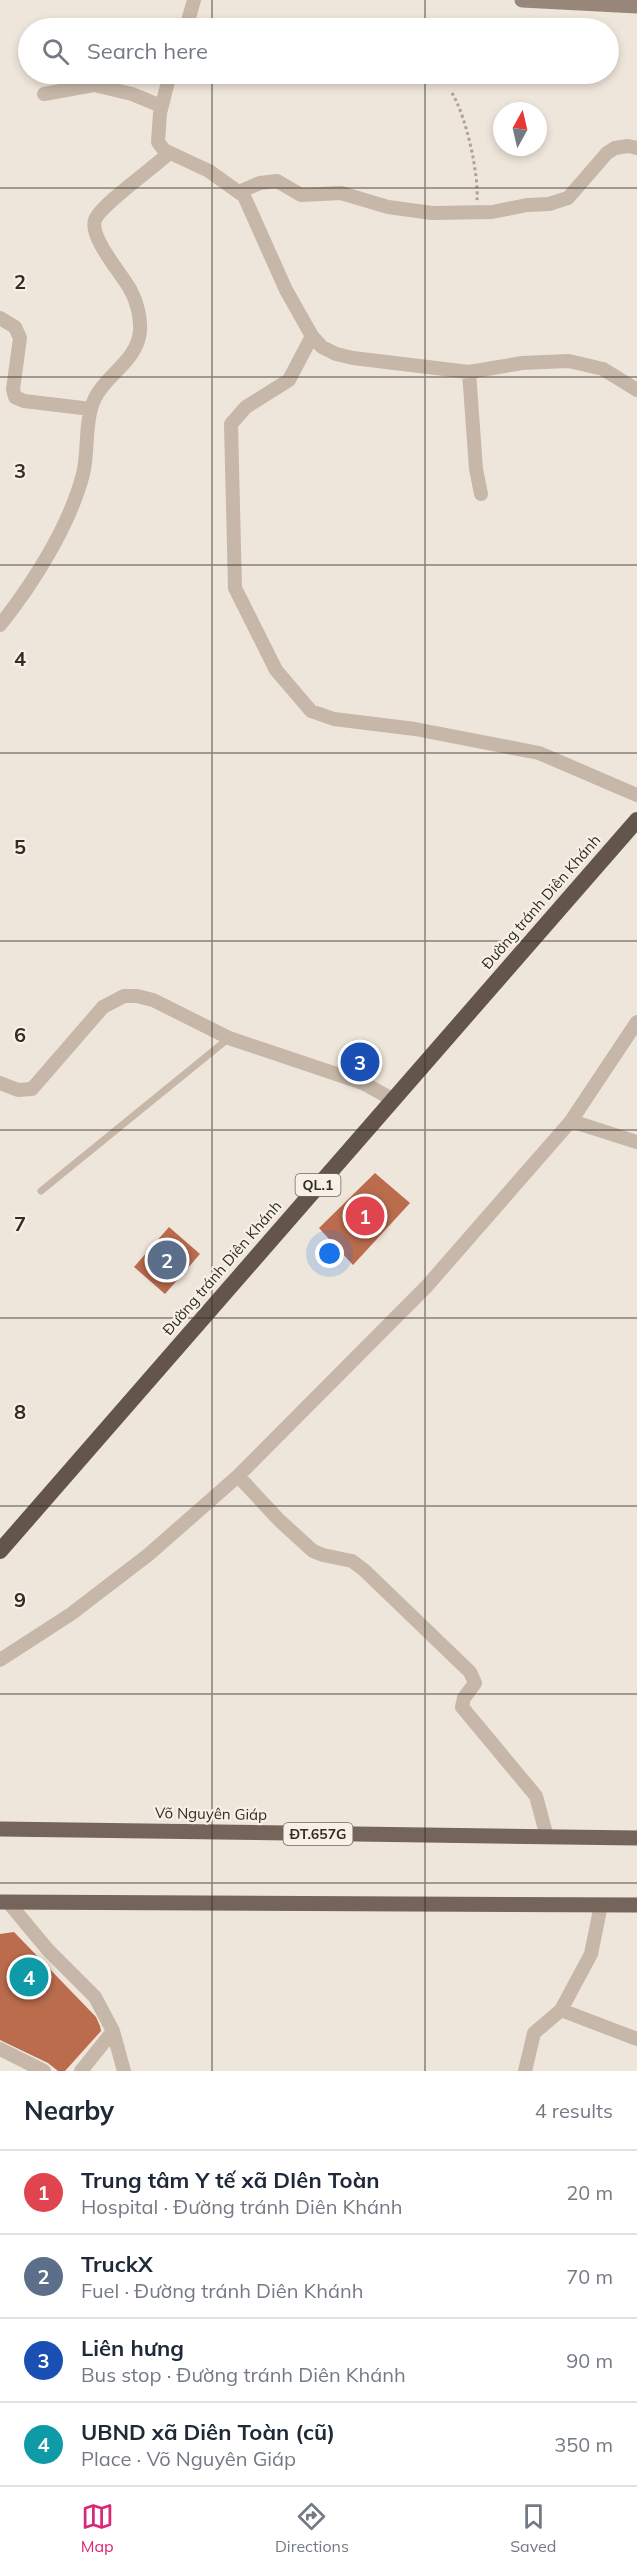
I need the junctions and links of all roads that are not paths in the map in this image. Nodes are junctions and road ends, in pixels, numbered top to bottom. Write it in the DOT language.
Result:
graph roads {
  1 [pos="194,0"];
  2 [pos="522,0"];
  3 [pos="595,2"];
  4 [pos="637,6"];
  5 [pos="189,18"];
  6 [pos="167,84"];
  7 [pos="44,94"];
  8 [pos="161,106"];
  9 [pos="637,148"];
  10 [pos="169,153"];
  11 [pos="239,192"];
  12 [pos="0,318"];
  13 [pos="312,336"];
  14 [pos="469,372"];
  15 [pos="637,390"];
  16 [pos="91,409"];
  17 [pos="481,494"];
  18 [pos="0,624"];
  19 [pos="637,795"];
  20 [pos="637,820"];
  21 [pos="637,1022"];
  22 [pos="230,1038"];
  23 [pos="0,1083"];
  24 [pos="392,1099"];
  25 [pos="571,1120"];
  26 [pos="637,1142"];
  27 [pos="41,1191"];
  28 [pos="238,1476"];
  29 [pos="0,1551"];
  30 [pos="0,1660"];
  31 [pos="0,1829"];
  32 [pos="547,1837"];
  33 [pos="637,1838"];
  34 [pos="4,1902"];
  35 [pos="601,1905"];
  36 [pos="637,1905"];
  37 [pos="561,2010"];
  38 [pos="113,2031"];
  39 [pos="637,2039"];
  40 [pos="0,2049"];
  41 [pos="44,2071"];
  42 [pos="81,2071"];
  43 [pos="124,2071"];
  44 [pos="525,2071"];
  1 -- 5 [label="street"];
  2 -- 3 [label="main road"];
  3 -- 4 [label="main road"];
  6 -- 8 [label="street"];
  7 -- 8 [label="street"];
  8 -- 10 [label="street"];
  9 -- 11 [label="street"];
  10 -- 11 [label="street"];
  10 -- 16 [label="street"];
  11 -- 13 [label="street"];
  12 -- 16 [label="street"];
  13 -- 14 [label="street"];
  13 -- 19 [label="street"];
  14 -- 15 [label="street"];
  14 -- 17 [label="street"];
  16 -- 18 [label="street"];
  20 -- 24 [label="highway, Đường tránh Diên Khánh / QL.1"];
  21 -- 25 [label="street"];
  22 -- 23 [label="street"];
  22 -- 24 [label="street"];
  22 -- 27 [label="lane"];
  24 -- 29 [label="highway, Đường tránh Diên Khánh / QL.1"];
  25 -- 26 [label="street"];
  25 -- 28 [label="street"];
  28 -- 30 [label="street"];
  28 -- 32 [label="street"];
  31 -- 32 [label="main road, Võ Nguyên Giáp / ĐT.657G"];
  32 -- 33 [label="main road, Võ Nguyên Giáp / ĐT.657G"];
  34 -- 35 [label="main road"];
  34 -- 38 [label="street"];
  35 -- 36 [label="main road"];
  35 -- 37 [label="street"];
  37 -- 39 [label="street"];
  37 -- 44 [label="street"];
  38 -- 42 [label="street"];
  38 -- 43 [label="street"];
  40 -- 41 [label="street"];
}
